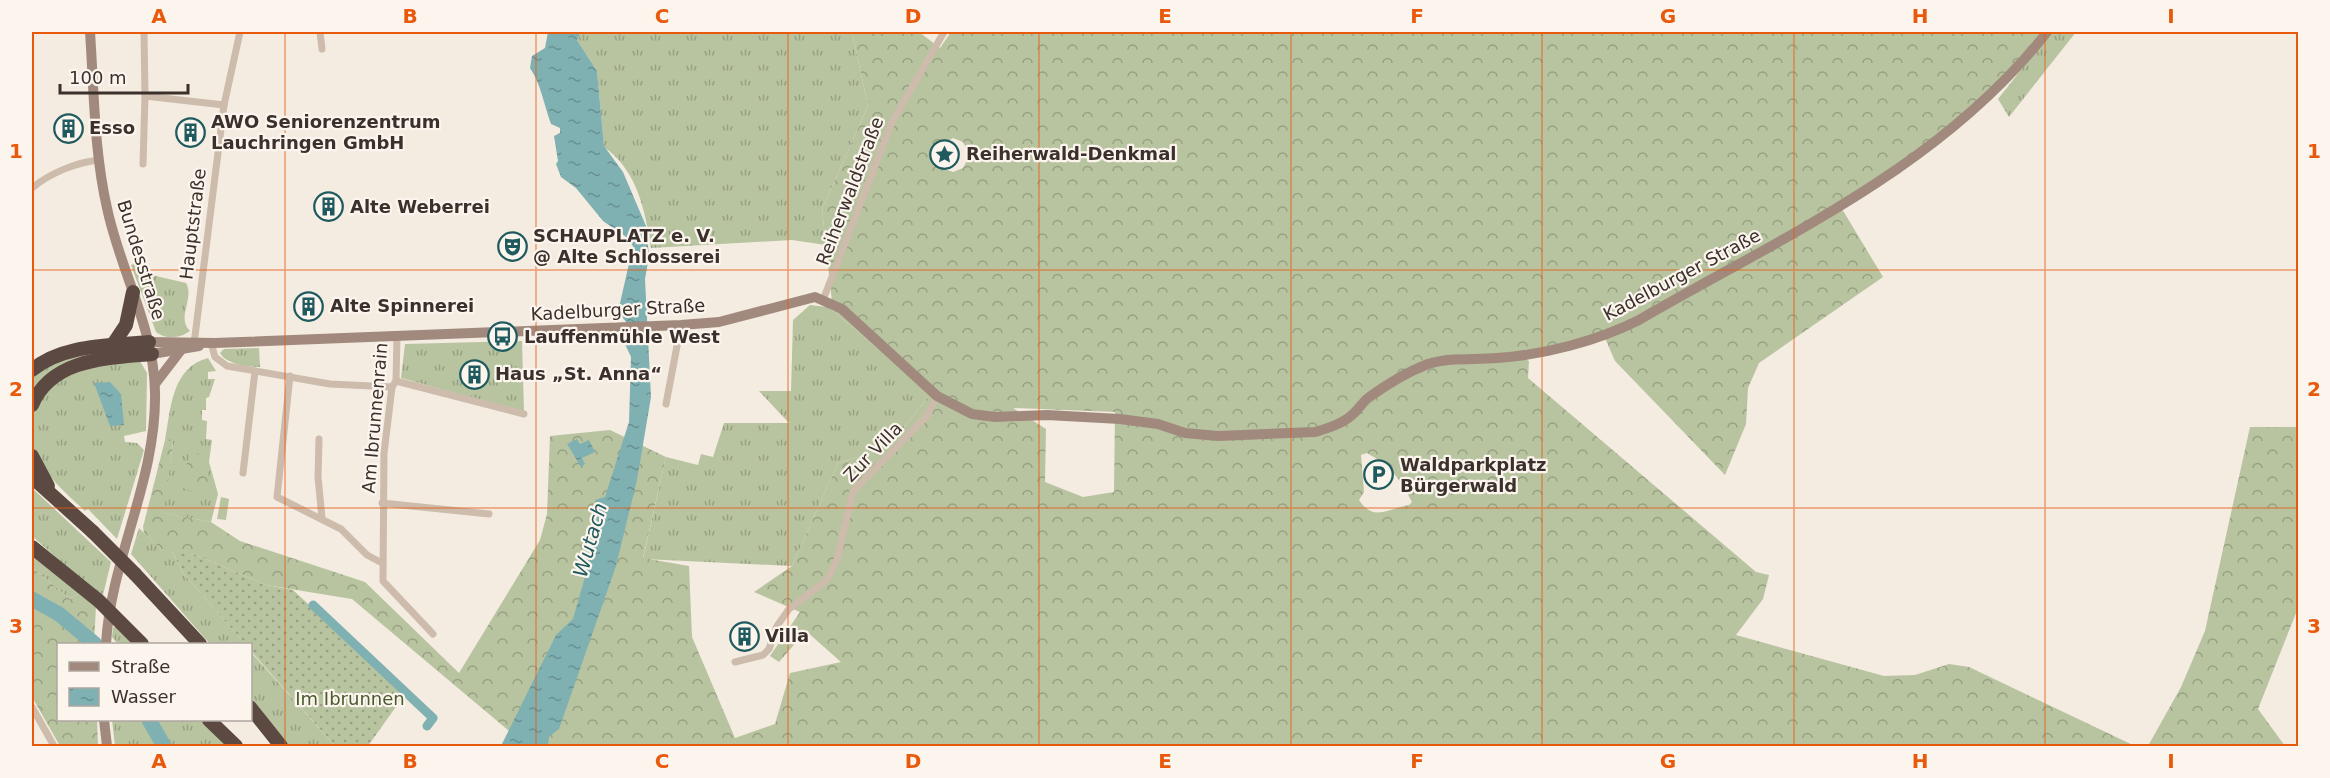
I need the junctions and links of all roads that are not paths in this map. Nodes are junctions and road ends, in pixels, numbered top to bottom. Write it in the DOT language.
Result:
graph roads {
  1 [pos="90,32"];
  2 [pos="144,32"];
  3 [pos="240,32"];
  4 [pos="320,32"];
  5 [pos="944,32"];
  6 [pos="2047,32"];
  7 [pos="322,50"];
  8 [pos="145,96"];
  9 [pos="224,105"];
  10 [pos="100,160"];
  11 [pos="143,164"];
  12 [pos="32,188"];
  13 [pos="133,292"];
  14 [pos="823,300"];
  15 [pos="681,325"];
  16 [pos="397,336"];
  17 [pos="211,343"];
  18 [pos="194,344"];
  19 [pos="112,346"];
  20 [pos="150,348"];
  21 [pos="181,350"];
  22 [pos="32,370"];
  23 [pos="255,371"];
  24 [pos="291,376"];
  25 [pos="155,384"];
  26 [pos="394,384"];
  27 [pos="937,396"];
  28 [pos="666,404"];
  29 [pos="32,405"];
  30 [pos="524,414"];
  31 [pos="319,439"];
  32 [pos="32,456"];
  33 [pos="243,473"];
  34 [pos="32,477"];
  35 [pos="53,496"];
  36 [pos="382,503"];
  37 [pos="489,514"];
  38 [pos="322,518"];
  39 [pos="32,547"];
  40 [pos="382,563"];
  41 [pos="108,611"];
  42 [pos="433,634"];
  43 [pos="106,640"];
  44 [pos="139,643"];
  45 [pos="198,643"];
  46 [pos="735,662"];
  47 [pos="32,707"];
  48 [pos="252,710"];
  49 [pos="104,721"];
  50 [pos="210,721"];
  51 [pos="218,721"];
  52 [pos="54,747"];
  53 [pos="107,747"];
  54 [pos="236,747"];
  55 [pos="243,747"];
  56 [pos="281,747"];
  1 -- 10 [label="main road, Bundesstraße"];
  2 -- 8 [label="street"];
  3 -- 9 [label="street, Hauptstraße"];
  4 -- 7 [label="street"];
  5 -- 14 [label="street, Reiherwaldstraße"];
  6 -- 27 [label="main road, Kadelburger Straße"];
  8 -- 9 [label="street"];
  8 -- 11 [label="street"];
  9 -- 18 [label="street, Hauptstraße"];
  10 -- 12 [label="street"];
  10 -- 13 [label="main road, Bundesstraße"];
  13 -- 19 [label="highway"];
  13 -- 20 [label="main road, Bundesstraße"];
  14 -- 15 [label="main road, Kadelburger Straße"];
  14 -- 27 [label="main road, Kadelburger Straße"];
  15 -- 16 [label="main road, Kadelburger Straße"];
  15 -- 28 [label="street"];
  16 -- 17 [label="main road, Kadelburger Straße"];
  16 -- 26 [label="street, Am Ibrunnenrain"];
  17 -- 18 [label="main road, Kadelburger Straße"];
  17 -- 23 [label="street"];
  18 -- 20 [label="main road, Kadelburger Straße"];
  18 -- 21 [label="main road, Kadelburger Straße"];
  19 -- 20 [label="highway"];
  19 -- 22 [label="highway"];
  20 -- 21 [label="main road, Kadelburger Straße"];
  20 -- 25 [label="main road, Bundesstraße"];
  20 -- 29 [label="highway"];
  21 -- 25 [label="main road"];
  23 -- 24 [label="street"];
  23 -- 33 [label="street"];
  24 -- 26 [label="street"];
  24 -- 38 [label="street"];
  25 -- 41 [label="main road, Bundesstraße"];
  26 -- 30 [label="street"];
  26 -- 36 [label="street, Am Ibrunnenrain"];
  27 -- 46 [label="street, Zur Villa"];
  31 -- 38 [label="street"];
  32 -- 35 [label="highway"];
  34 -- 35 [label="highway"];
  35 -- 45 [label="highway, bridge"];
  36 -- 37 [label="street, Am Ibrunnenrain"];
  36 -- 40 [label="street, Am Ibrunnenrain"];
  38 -- 40 [label="street"];
  39 -- 41 [label="highway"];
  40 -- 42 [label="street, Am Ibrunnenrain"];
  41 -- 43 [label="main road, Bundesstraße"];
  41 -- 44 [label="highway"];
  47 -- 52 [label="street"];
  48 -- 56 [label="highway"];
  49 -- 53 [label="main road"];
  50 -- 54 [label="highway"];
  51 -- 55 [label="highway"];
}
